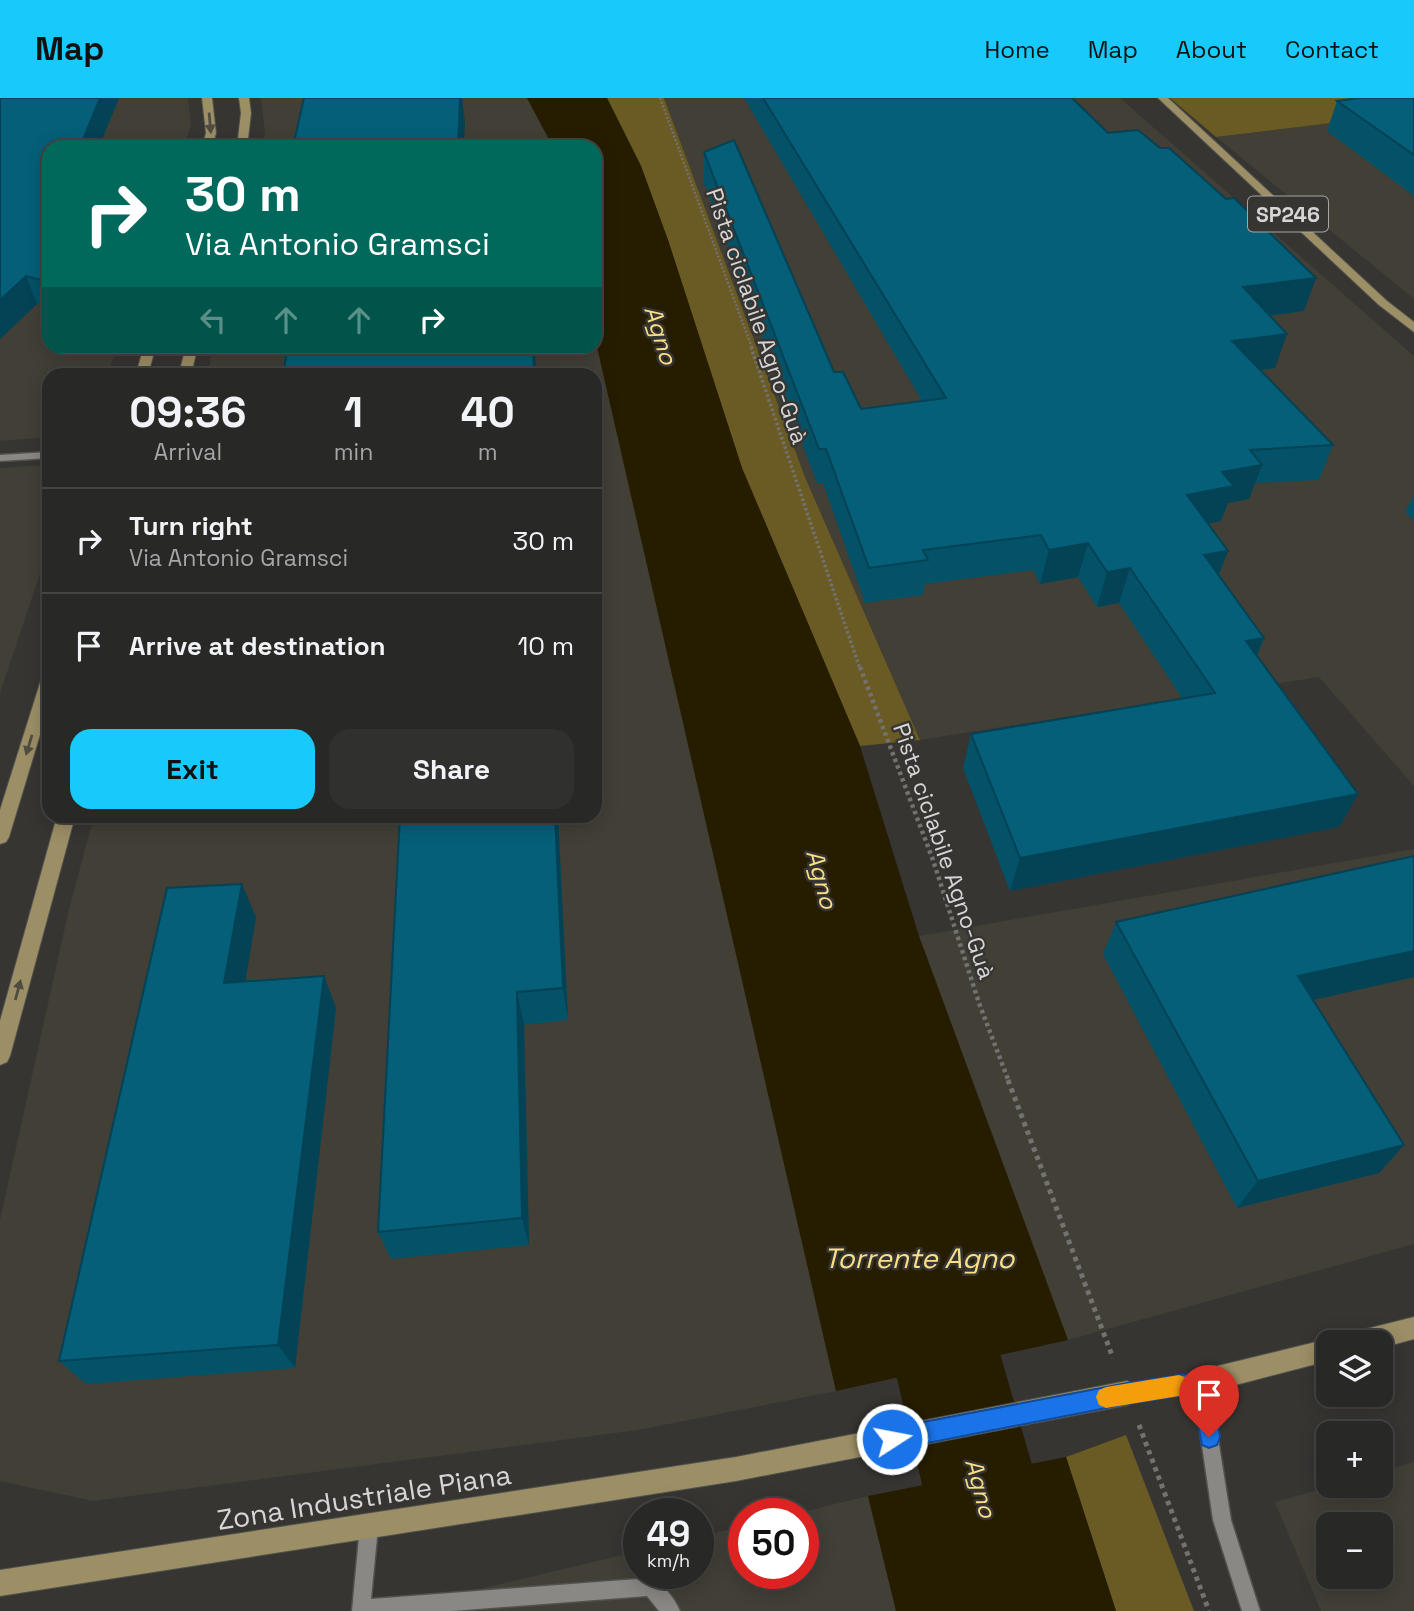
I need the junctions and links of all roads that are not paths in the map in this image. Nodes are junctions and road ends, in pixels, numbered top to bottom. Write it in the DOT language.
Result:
graph roads {
  1 [pos="207,98"];
  2 [pos="244,98"];
  3 [pos="1163,98"];
  4 [pos="209,140"];
  5 [pos="243,140"];
  6 [pos="1414,328"];
  7 [pos="42,455"];
  8 [pos="0,458"];
  9 [pos="42,702"];
  10 [pos="64,823"];
  11 [pos="0,837"];
  12 [pos="0,1056"];
  13 [pos="1414,1328"];
  14 [pos="1393,1333"];
  15 [pos="1316,1353"];
  16 [pos="1201,1382"];
  17 [pos="1127,1393"];
  18 [pos="369,1527"];
  19 [pos="0,1583"];
  20 [pos="361,1610"];
  21 [pos="671,1611"];
  22 [pos="1251,1611"];
  1 -- 4 [label="main road, one-way"];
  2 -- 5 [label="main road"];
  3 -- 6 [label="main road, SP246"];
  7 -- 8 [label="street"];
  9 -- 11 [label="main road, one-way"];
  12 -- 10 [label="main road, one-way"];
  13 -- 14 [label="main road"];
  15 -- 16 [label="main road"];
  16 -- 17 [label="street"];
  16 -- 22 [label="street"];
  17 -- 18 [label="main road, Zona Industriale Piana"];
  18 -- 19 [label="main road, Zona Industriale Piana"];
  18 -- 20 [label="street"];
  20 -- 21 [label="street"];
}
